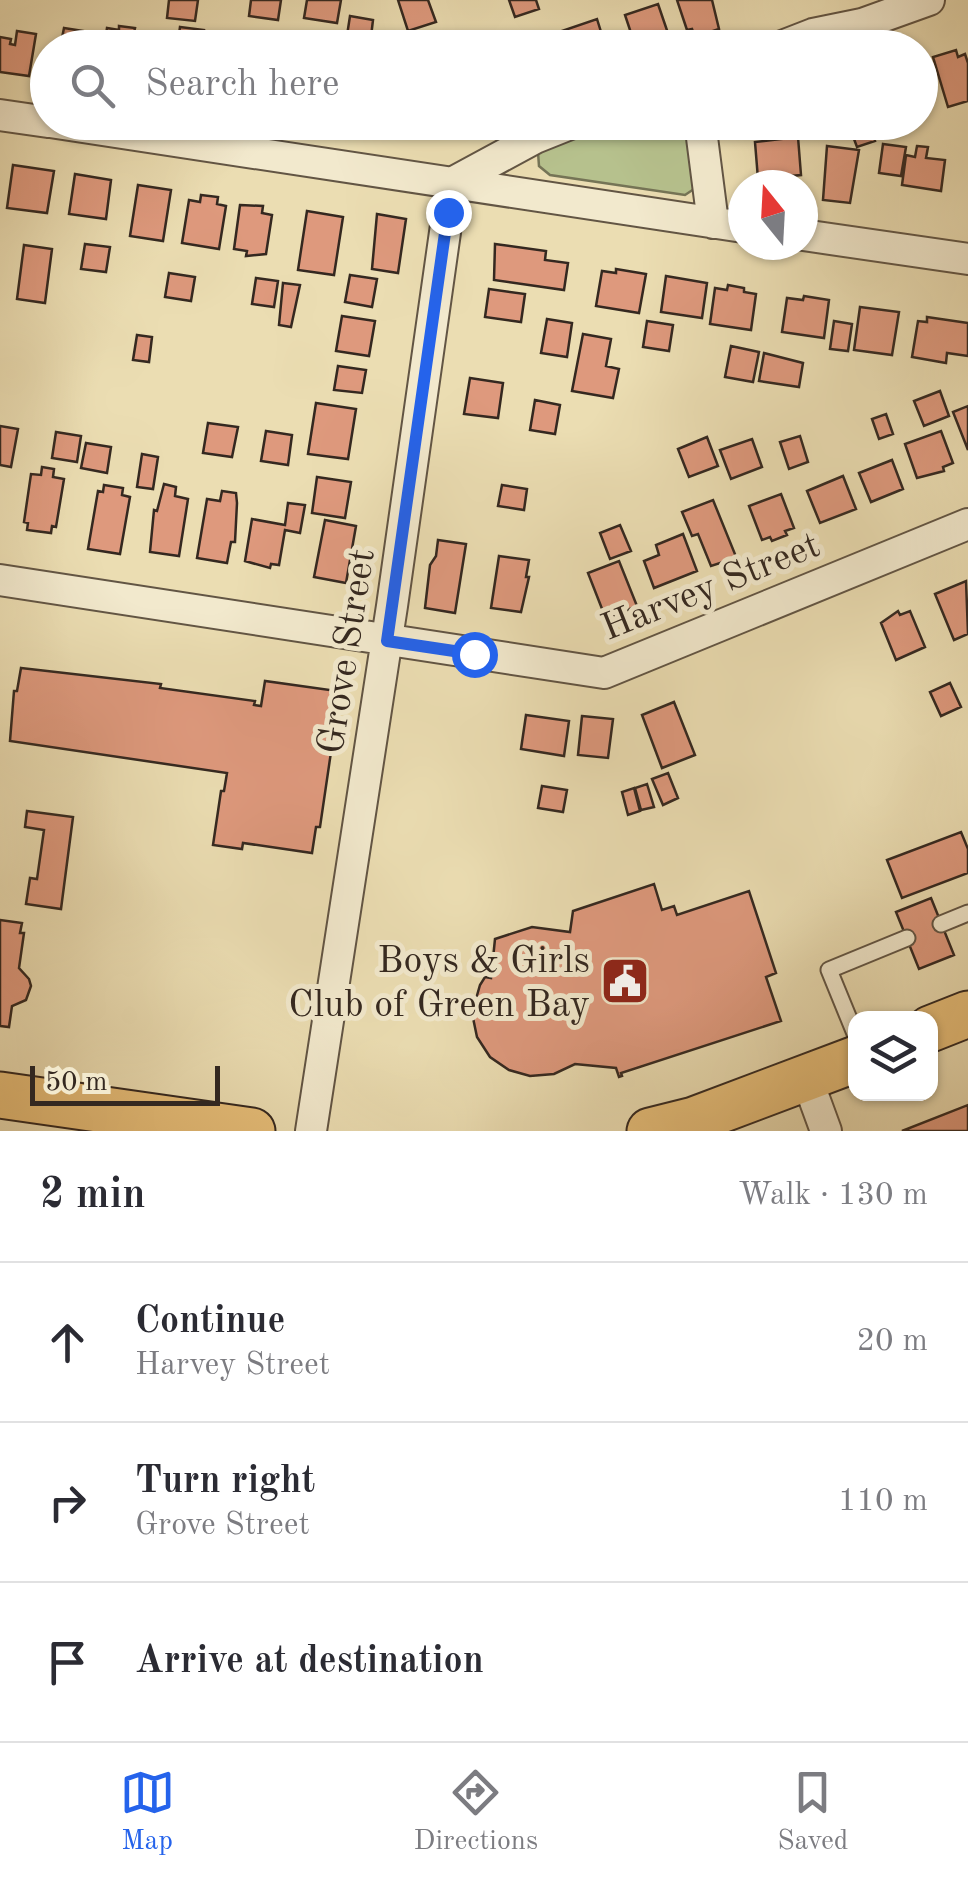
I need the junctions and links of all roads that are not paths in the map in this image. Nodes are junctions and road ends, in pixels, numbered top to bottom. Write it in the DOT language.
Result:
graph roads {
  1 [pos="929,0"];
  2 [pos="862,24"];
  3 [pos="833,30"];
  4 [pos="854,30"];
  5 [pos="0,115"];
  6 [pos="30,119"];
  7 [pos="168,140"];
  8 [pos="531,140"];
  9 [pos="702,140"];
  10 [pos="452,183"];
  11 [pos="712,223"];
  12 [pos="728,225"];
  13 [pos="818,238"];
  14 [pos="968,259"];
  15 [pos="968,524"];
  16 [pos="0,580"];
  17 [pos="387,641"];
  18 [pos="968,913"];
  19 [pos="942,924"];
  20 [pos="906,938"];
  21 [pos="968,1014"];
  22 [pos="848,1016"];
  23 [pos="938,1026"];
  24 [pos="848,1062"];
  25 [pos="806,1079"];
  26 [pos="0,1095"];
  27 [pos="712,1122"];
  28 [pos="252,1131"];
  29 [pos="312,1131"];
  30 [pos="650,1131"];
  31 [pos="826,1131"];
  1 -- 2 [label="street"];
  2 -- 3 [label="street"];
  2 -- 4 [label="street"];
  5 -- 6 [label="street"];
  7 -- 10 [label="street"];
  8 -- 10 [label="street"];
  9 -- 11 [label="street"];
  10 -- 11 [label="street"];
  10 -- 17 [label="street, Grove Street"];
  11 -- 12 [label="street"];
  13 -- 14 [label="street"];
  15 -- 17 [label="street, Harvey Street"];
  16 -- 17 [label="street, Harvey Street"];
  17 -- 29 [label="street, Grove Street"];
  18 -- 19 [label="lane"];
  20 -- 22 [label="lane"];
  21 -- 23 [label="main road"];
  24 -- 25 [label="main road"];
  25 -- 27 [label="main road"];
  25 -- 31 [label="street"];
  26 -- 28 [label="main road"];
  27 -- 30 [label="main road"];
}
